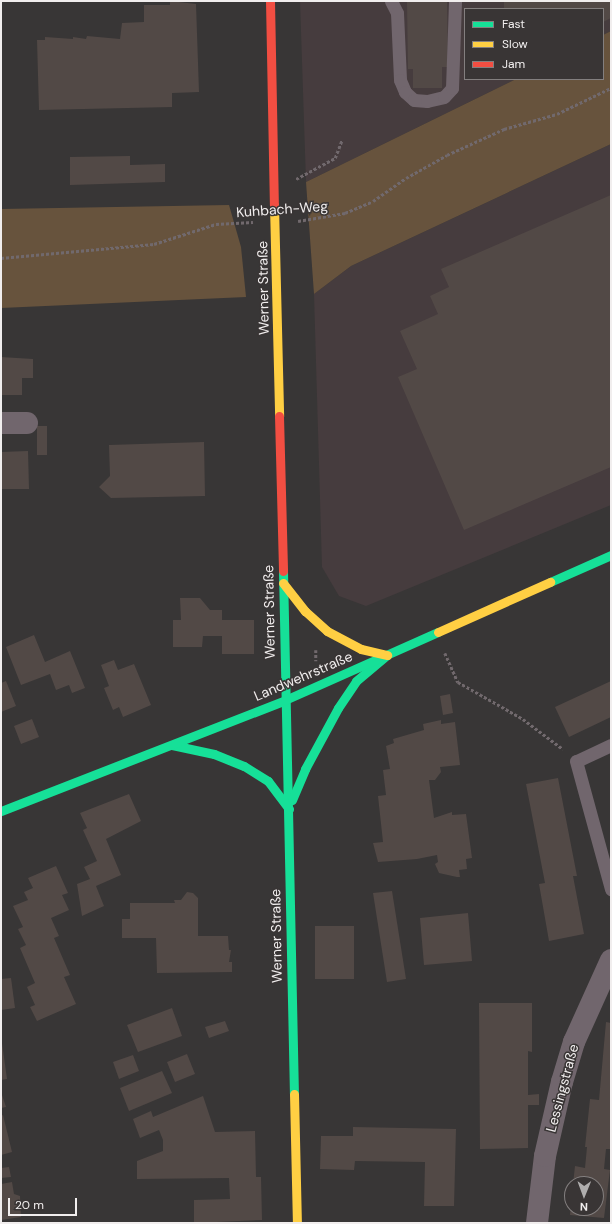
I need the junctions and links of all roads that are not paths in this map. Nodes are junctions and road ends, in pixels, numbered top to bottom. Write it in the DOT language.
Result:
graph roads {
  1 [pos="270,1"];
  2 [pos="391,1"];
  3 [pos="455,1"];
  4 [pos="1,423"];
  5 [pos="27,423"];
  6 [pos="611,555"];
  7 [pos="283,583"];
  8 [pos="387,655"];
  9 [pos="285,700"];
  10 [pos="172,745"];
  11 [pos="611,745"];
  12 [pos="289,809"];
  13 [pos="1,811"];
  14 [pos="611,889"];
  15 [pos="611,960"];
  16 [pos="297,1223"];
  17 [pos="537,1223"];
  1 -- 7 [label="main road, Werner Straße"];
  2 -- 3 [label="lane"];
  4 -- 5 [label="street"];
  6 -- 8 [label="main road, Landwehrstraße"];
  7 -- 8 [label="main road"];
  7 -- 9 [label="main road, Werner Straße"];
  8 -- 9 [label="main road, Landwehrstraße"];
  8 -- 12 [label="main road"];
  9 -- 10 [label="main road, Landwehrstraße"];
  9 -- 12 [label="main road, Werner Straße"];
  10 -- 12 [label="main road"];
  10 -- 13 [label="main road, Landwehrstraße"];
  11 -- 14 [label="lane"];
  12 -- 16 [label="main road, Werner Straße"];
  15 -- 17 [label="street, Lessingstraße"];
}
